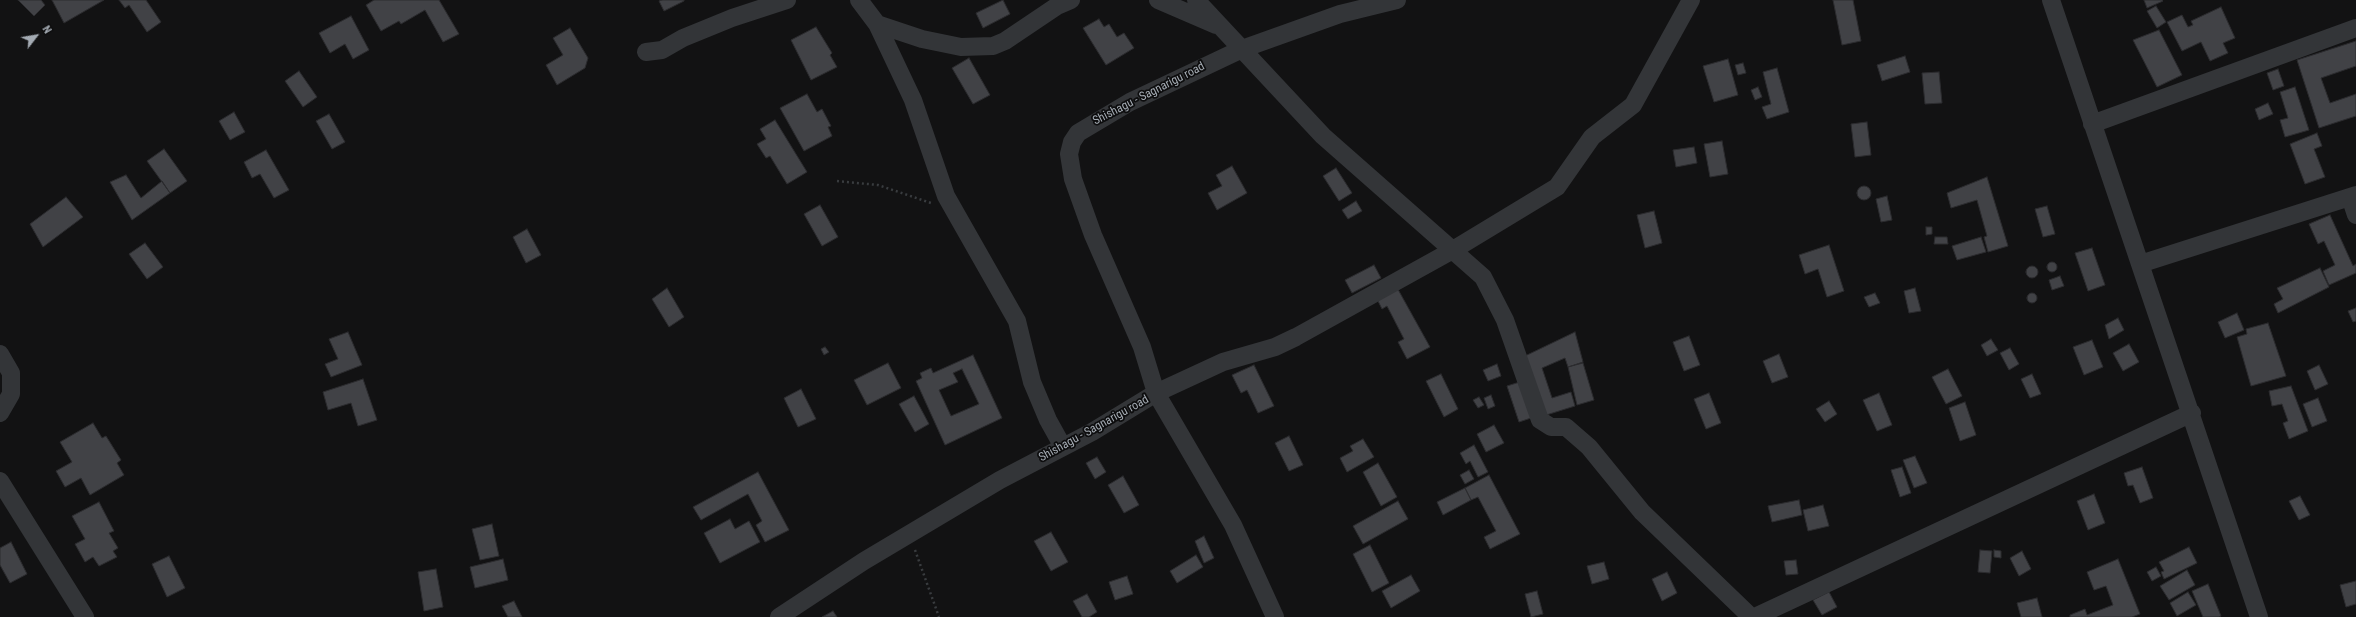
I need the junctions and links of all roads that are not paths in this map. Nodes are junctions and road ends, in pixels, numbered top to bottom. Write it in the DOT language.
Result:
graph roads {
  1 [pos="787,0"];
  2 [pos="859,0"];
  3 [pos="1070,0"];
  4 [pos="1158,0"];
  5 [pos="1196,0"];
  6 [pos="1397,0"];
  7 [pos="1691,0"];
  8 [pos="2051,0"];
  9 [pos="877,24"];
  10 [pos="1219,26"];
  11 [pos="2356,28"];
  12 [pos="1242,49"];
  13 [pos="646,52"];
  14 [pos="2092,124"];
  15 [pos="2353,196"];
  16 [pos="2356,215"];
  17 [pos="1453,250"];
  18 [pos="2140,264"];
  19 [pos="0,354"];
  20 [pos="1156,393"];
  21 [pos="0,413"];
  22 [pos="2192,413"];
  23 [pos="1063,447"];
  24 [pos="0,481"];
  25 [pos="85,617"];
  26 [pos="779,617"];
  27 [pos="1275,617"];
  28 [pos="1751,617"];
  29 [pos="1755,617"];
  30 [pos="2259,617"];
  1 -- 13 [label="street"];
  2 -- 9 [label="street"];
  3 -- 9 [label="street"];
  4 -- 10 [label="street"];
  5 -- 10 [label="street"];
  6 -- 12 [label="street, Shishagu - Sagnarigu road"];
  7 -- 17 [label="street"];
  8 -- 14 [label="street"];
  9 -- 23 [label="street"];
  10 -- 12 [label="street"];
  11 -- 14 [label="street"];
  12 -- 17 [label="street"];
  12 -- 20 [label="street, Shishagu - Sagnarigu road"];
  14 -- 18 [label="street"];
  15 -- 16 [label="street"];
  15 -- 18 [label="street"];
  17 -- 20 [label="street"];
  17 -- 28 [label="street"];
  18 -- 22 [label="street"];
  19 -- 21 [label="street"];
  20 -- 23 [label="street, Shishagu - Sagnarigu road"];
  20 -- 27 [label="street"];
  22 -- 29 [label="street"];
  22 -- 30 [label="street"];
  23 -- 26 [label="street, Shishagu - Sagnarigu road"];
  24 -- 25 [label="street"];
}
